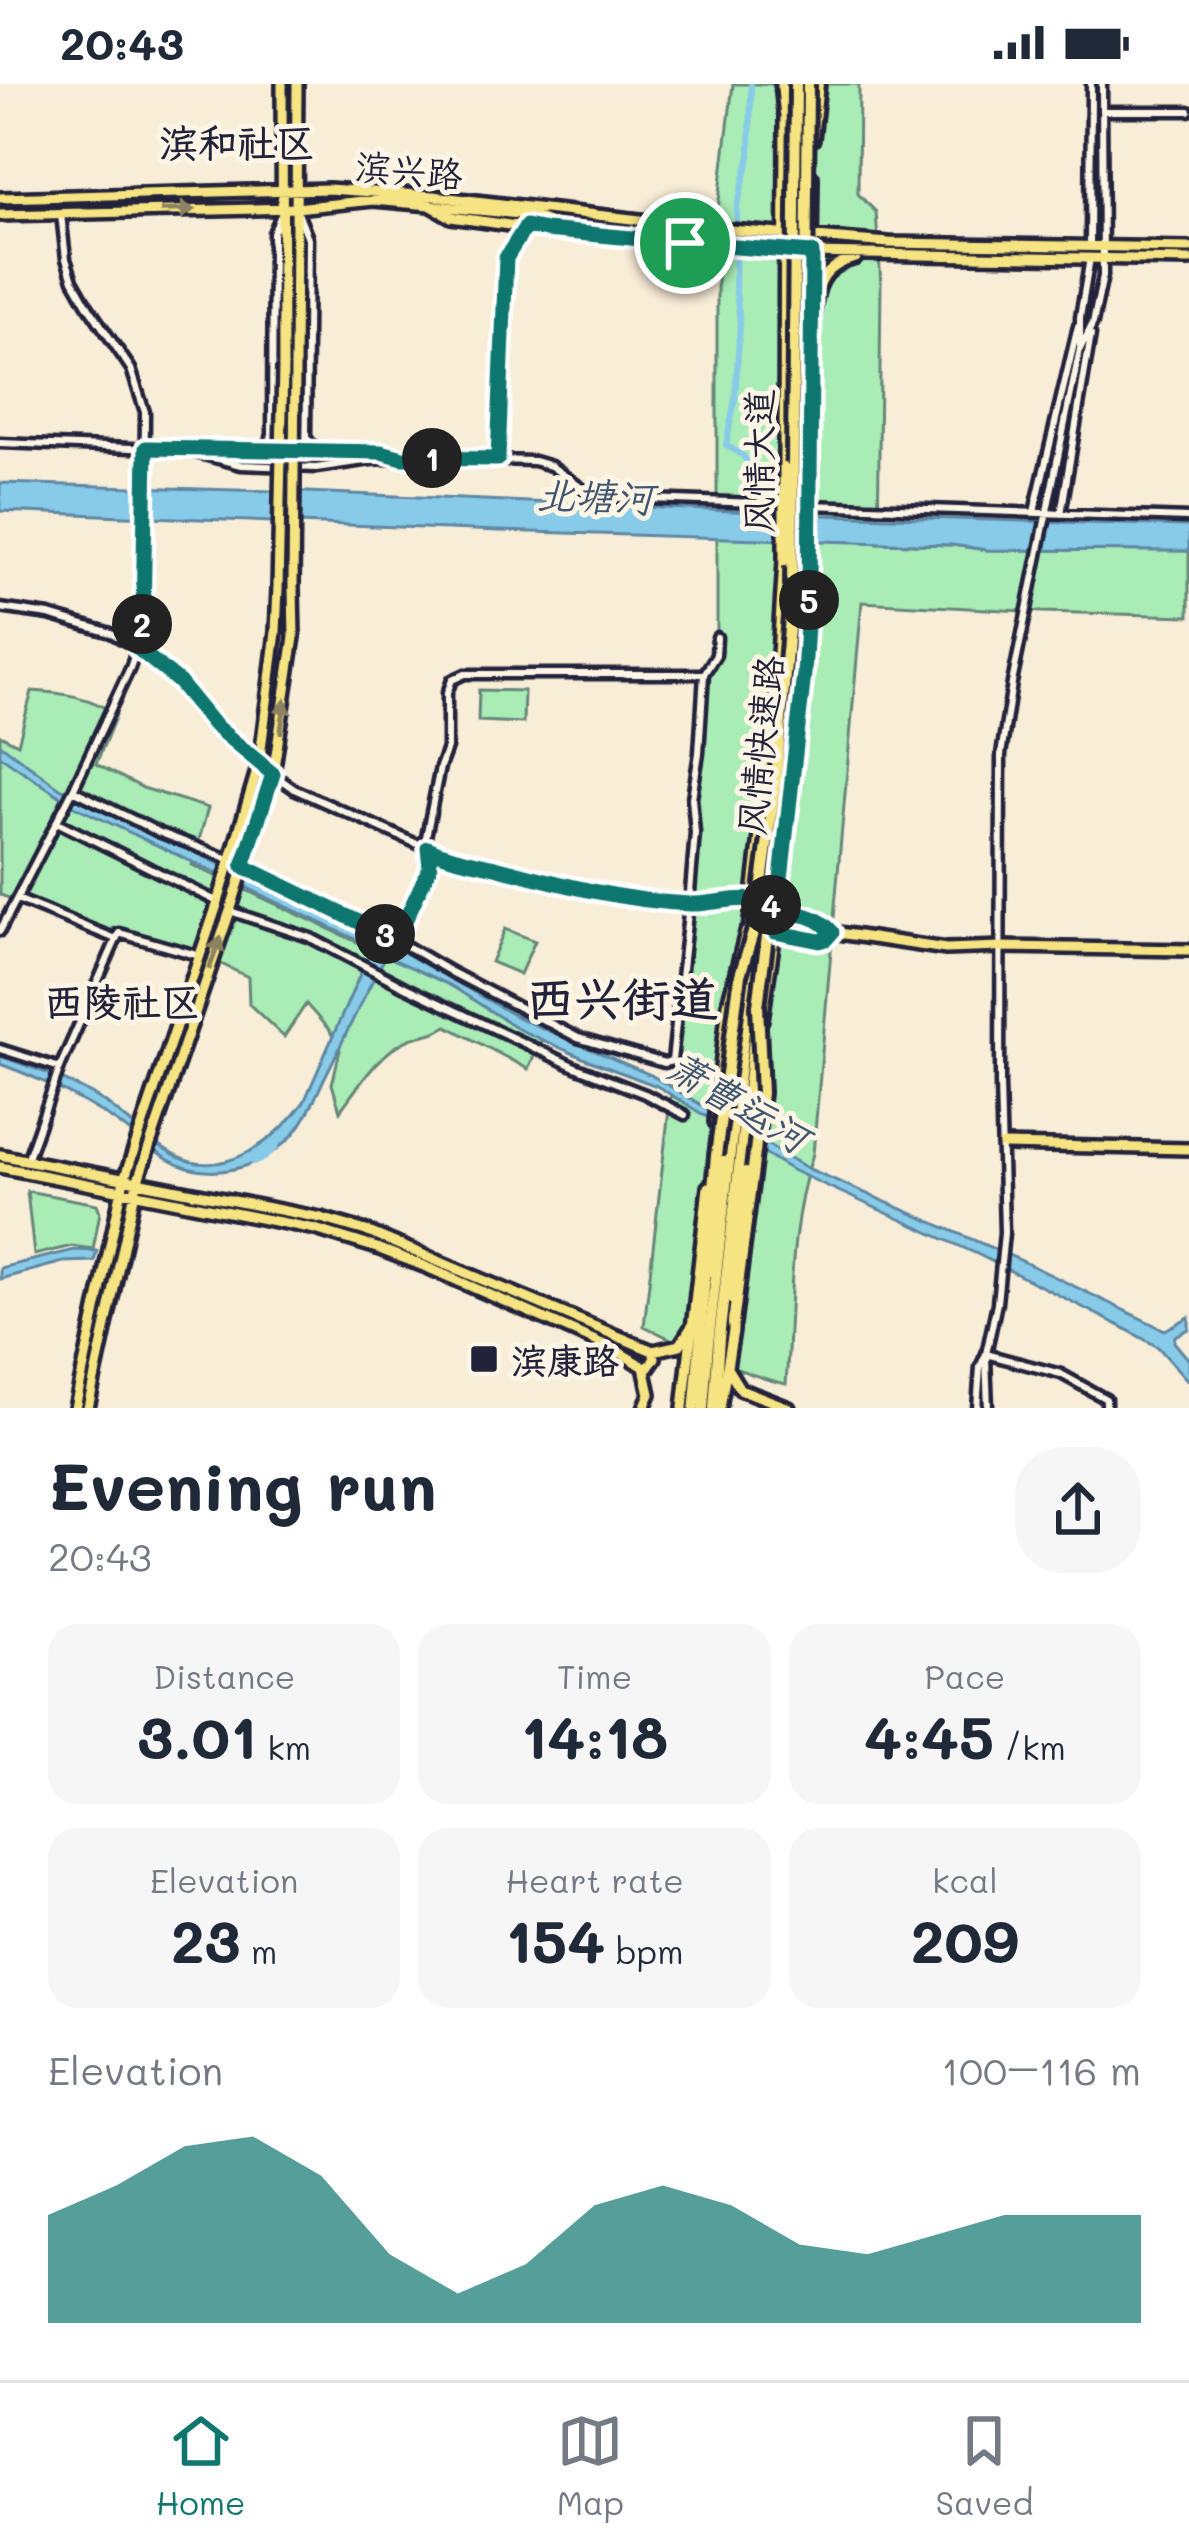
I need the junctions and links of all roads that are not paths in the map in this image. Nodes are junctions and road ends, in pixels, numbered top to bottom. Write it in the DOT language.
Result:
graph roads {
  1 [pos="283,84"];
  2 [pos="297,84"];
  3 [pos="789,84"];
  4 [pos="813,84"];
  5 [pos="1091,84"];
  6 [pos="1102,84"];
  7 [pos="1092,111"];
  8 [pos="1103,111"];
  9 [pos="1189,111"];
  10 [pos="785,112"];
  11 [pos="812,139"];
  12 [pos="282,190"];
  13 [pos="297,191"];
  14 [pos="0,198"];
  15 [pos="430,205"];
  16 [pos="284,208"];
  17 [pos="296,208"];
  18 [pos="61,213"];
  19 [pos="0,214"];
  20 [pos="526,226"];
  21 [pos="573,233"];
  22 [pos="785,235"];
  23 [pos="812,236"];
  24 [pos="1090,246"];
  25 [pos="1105,246"];
  26 [pos="1189,248"];
  27 [pos="786,251"];
  28 [pos="812,253"];
  29 [pos="887,255"];
  30 [pos="1090,259"];
  31 [pos="1105,259"];
  32 [pos="1189,260"];
  33 [pos="1080,317"];
  34 [pos="1093,323"];
  35 [pos="811,339"];
  36 [pos="1080,350"];
  37 [pos="0,443"];
  38 [pos="146,448"];
  39 [pos="185,450"];
  40 [pos="261,450"];
  41 [pos="318,451"];
  42 [pos="403,458"];
  43 [pos="498,459"];
  44 [pos="1034,514"];
  45 [pos="1047,514"];
  46 [pos="1061,514"];
  47 [pos="1189,518"];
  48 [pos="0,608"];
  49 [pos="718,637"];
  50 [pos="137,648"];
  51 [pos="704,674"];
  52 [pos="259,764"];
  53 [pos="273,774"];
  54 [pos="73,791"];
  55 [pos="57,822"];
  56 [pos="428,848"];
  57 [pos="230,861"];
  58 [pos="243,867"];
  59 [pos="17,899"];
  60 [pos="752,899"];
  61 [pos="218,902"];
  62 [pos="689,904"];
  63 [pos="230,911"];
  64 [pos="778,912"];
  65 [pos="753,918"];
  66 [pos="0,932"];
  67 [pos="775,932"];
  68 [pos="832,932"];
  69 [pos="118,936"];
  70 [pos="396,940"];
  71 [pos="1000,947"];
  72 [pos="1189,950"];
  73 [pos="200,956"];
  74 [pos="758,1006"];
  75 [pos="0,1049"];
  76 [pos="60,1068"];
  77 [pos="685,1115"];
  78 [pos="1003,1145"];
  79 [pos="1189,1148"];
  80 [pos="720,1151"];
  81 [pos="0,1155"];
  82 [pos="27,1160"];
  83 [pos="0,1167"];
  84 [pos="750,1167"];
  85 [pos="123,1186"];
  86 [pos="136,1189"];
  87 [pos="703,1297"];
  88 [pos="733,1324"];
  89 [pos="692,1326"];
  90 [pos="653,1351"];
  91 [pos="986,1354"];
  92 [pos="644,1367"];
  93 [pos="728,1368"];
  94 [pos="75,1408"];
  95 [pos="88,1408"];
  96 [pos="644,1408"];
  97 [pos="683,1408"];
  98 [pos="694,1408"];
  99 [pos="703,1408"];
  100 [pos="717,1408"];
  101 [pos="789,1408"];
  102 [pos="977,1408"];
  103 [pos="988,1408"];
  104 [pos="1106,1408"];
  1 -- 12 [label="main road"];
  2 -- 13 [label="main road"];
  3 -- 10 [label="highway"];
  3 -- 65 [label="highway, 风情快速路, bridge"];
  4 -- 11 [label="highway"];
  4 -- 74 [label="highway, 风情快速路, bridge"];
  5 -- 7 [label="street"];
  6 -- 8 [label="street"];
  7 -- 8 [label="street"];
  7 -- 24 [label="street"];
  8 -- 9 [label="street"];
  8 -- 25 [label="street"];
  10 -- 22 [label="main road, 风情大道"];
  11 -- 23 [label="main road, 风情大道"];
  12 -- 13 [label="main road, 滨兴路"];
  12 -- 14 [label="main road, 滨兴路"];
  12 -- 16 [label="main road"];
  13 -- 17 [label="main road"];
  13 -- 22 [label="main road, 滨兴路"];
  15 -- 17 [label="main road, 滨兴路"];
  15 -- 20 [label="main road, 滨兴路"];
  15 -- 21 [label="main road"];
  16 -- 17 [label="main road, 滨兴路"];
  18 -- 16 [label="main road, 滨兴路, one-way"];
  16 -- 40 [label="street"];
  16 -- 52 [label="main road, bridge"];
  17 -- 41 [label="street"];
  53 -- 17 [label="main road, one-way, bridge"];
  18 -- 19 [label="main road, 滨兴路"];
  18 -- 38 [label="street"];
  20 -- 21 [label="main road, 滨兴路"];
  20 -- 43 [label="street"];
  21 -- 27 [label="main road, 滨兴路"];
  22 -- 23 [label="main road, 滨兴路"];
  22 -- 27 [label="main road, 风情大道"];
  23 -- 24 [label="main road, 滨兴路"];
  23 -- 28 [label="main road, 风情大道"];
  24 -- 25 [label="main road, 滨兴路"];
  24 -- 30 [label="street"];
  25 -- 26 [label="main road, 滨兴路"];
  25 -- 31 [label="street"];
  27 -- 28 [label="main road, 滨兴路"];
  27 -- 60 [label="main road, 风情大道, bridge"];
  28 -- 29 [label="main road, 滨兴路"];
  28 -- 35 [label="main road, 风情大道"];
  29 -- 30 [label="main road, 滨兴路"];
  29 -- 35 [label="main road"];
  30 -- 31 [label="main road, 滨兴路"];
  30 -- 33 [label="street"];
  31 -- 32 [label="main road, 滨兴路"];
  31 -- 34 [label="street"];
  33 -- 36 [label="street"];
  33 -- 44 [label="street"];
  34 -- 36 [label="street"];
  34 -- 46 [label="street"];
  35 -- 64 [label="main road, 风情大道, bridge"];
  36 -- 45 [label="street"];
  37 -- 38 [label="street"];
  38 -- 39 [label="street"];
  38 -- 50 [label="street"];
  39 -- 40 [label="street"];
  39 -- 42 [label="street"];
  40 -- 41 [label="street"];
  41 -- 42 [label="street"];
  42 -- 43 [label="street"];
  43 -- 44 [label="street"];
  44 -- 45 [label="street"];
  45 -- 46 [label="street"];
  45 -- 71 [label="street"];
  46 -- 47 [label="street"];
  48 -- 50 [label="street"];
  49 -- 51 [label="street"];
  50 -- 52 [label="street"];
  50 -- 54 [label="street"];
  51 -- 56 [label="street"];
  51 -- 62 [label="street"];
  52 -- 53 [label="street"];
  52 -- 57 [label="main road"];
  53 -- 56 [label="street"];
  53 -- 58 [label="main road"];
  54 -- 55 [label="street"];
  54 -- 57 [label="street"];
  55 -- 59 [label="street"];
  55 -- 61 [label="street"];
  56 -- 62 [label="street"];
  56 -- 70 [label="street"];
  57 -- 61 [label="main road"];
  58 -- 63 [label="main road"];
  58 -- 70 [label="street"];
  59 -- 66 [label="street"];
  59 -- 69 [label="street"];
  60 -- 62 [label="street"];
  60 -- 64 [label="street"];
  60 -- 65 [label="main road, 风情大道"];
  61 -- 73 [label="main road"];
  62 -- 70 [label="street"];
  63 -- 77 [label="street"];
  86 -- 63 [label="main road, one-way"];
  64 -- 67 [label="main road, 风情大道"];
  64 -- 68 [label="main road"];
  65 -- 80 [label="main road, 风情大道, bridge"];
  65 -- 80 [label="highway, bridge"];
  65 -- 89 [label="main road, bridge"];
  65 -- 99 [label="highway, 风情快速路, bridge"];
  67 -- 68 [label="main road"];
  67 -- 84 [label="main road, 风情大道, bridge"];
  68 -- 71 [label="main road"];
  69 -- 73 [label="street"];
  69 -- 76 [label="street"];
  71 -- 72 [label="main road"];
  71 -- 78 [label="street"];
  73 -- 85 [label="main road"];
  74 -- 84 [label="highway, bridge"];
  74 -- 100 [label="highway, 风情快速路, bridge"];
  75 -- 76 [label="street"];
  76 -- 82 [label="street"];
  78 -- 79 [label="main road"];
  78 -- 91 [label="street"];
  80 -- 87 [label="highway"];
  81 -- 82 [label="main road"];
  82 -- 85 [label="main road"];
  83 -- 85 [label="main road"];
  84 -- 88 [label="highway"];
  85 -- 86 [label="main road"];
  85 -- 94 [label="main road"];
  86 -- 90 [label="main road"];
  86 -- 92 [label="main road"];
  86 -- 95 [label="main road"];
  87 -- 98 [label="main road"];
  88 -- 93 [label="main road"];
  89 -- 90 [label="main road"];
  89 -- 97 [label="main road"];
  90 -- 92 [label="main road"];
  91 -- 102 [label="street"];
  91 -- 103 [label="street"];
  91 -- 104 [label="street"];
  92 -- 96 [label="main road"];
  93 -- 100 [label="main road"];
  93 -- 101 [label="main road"];
}
